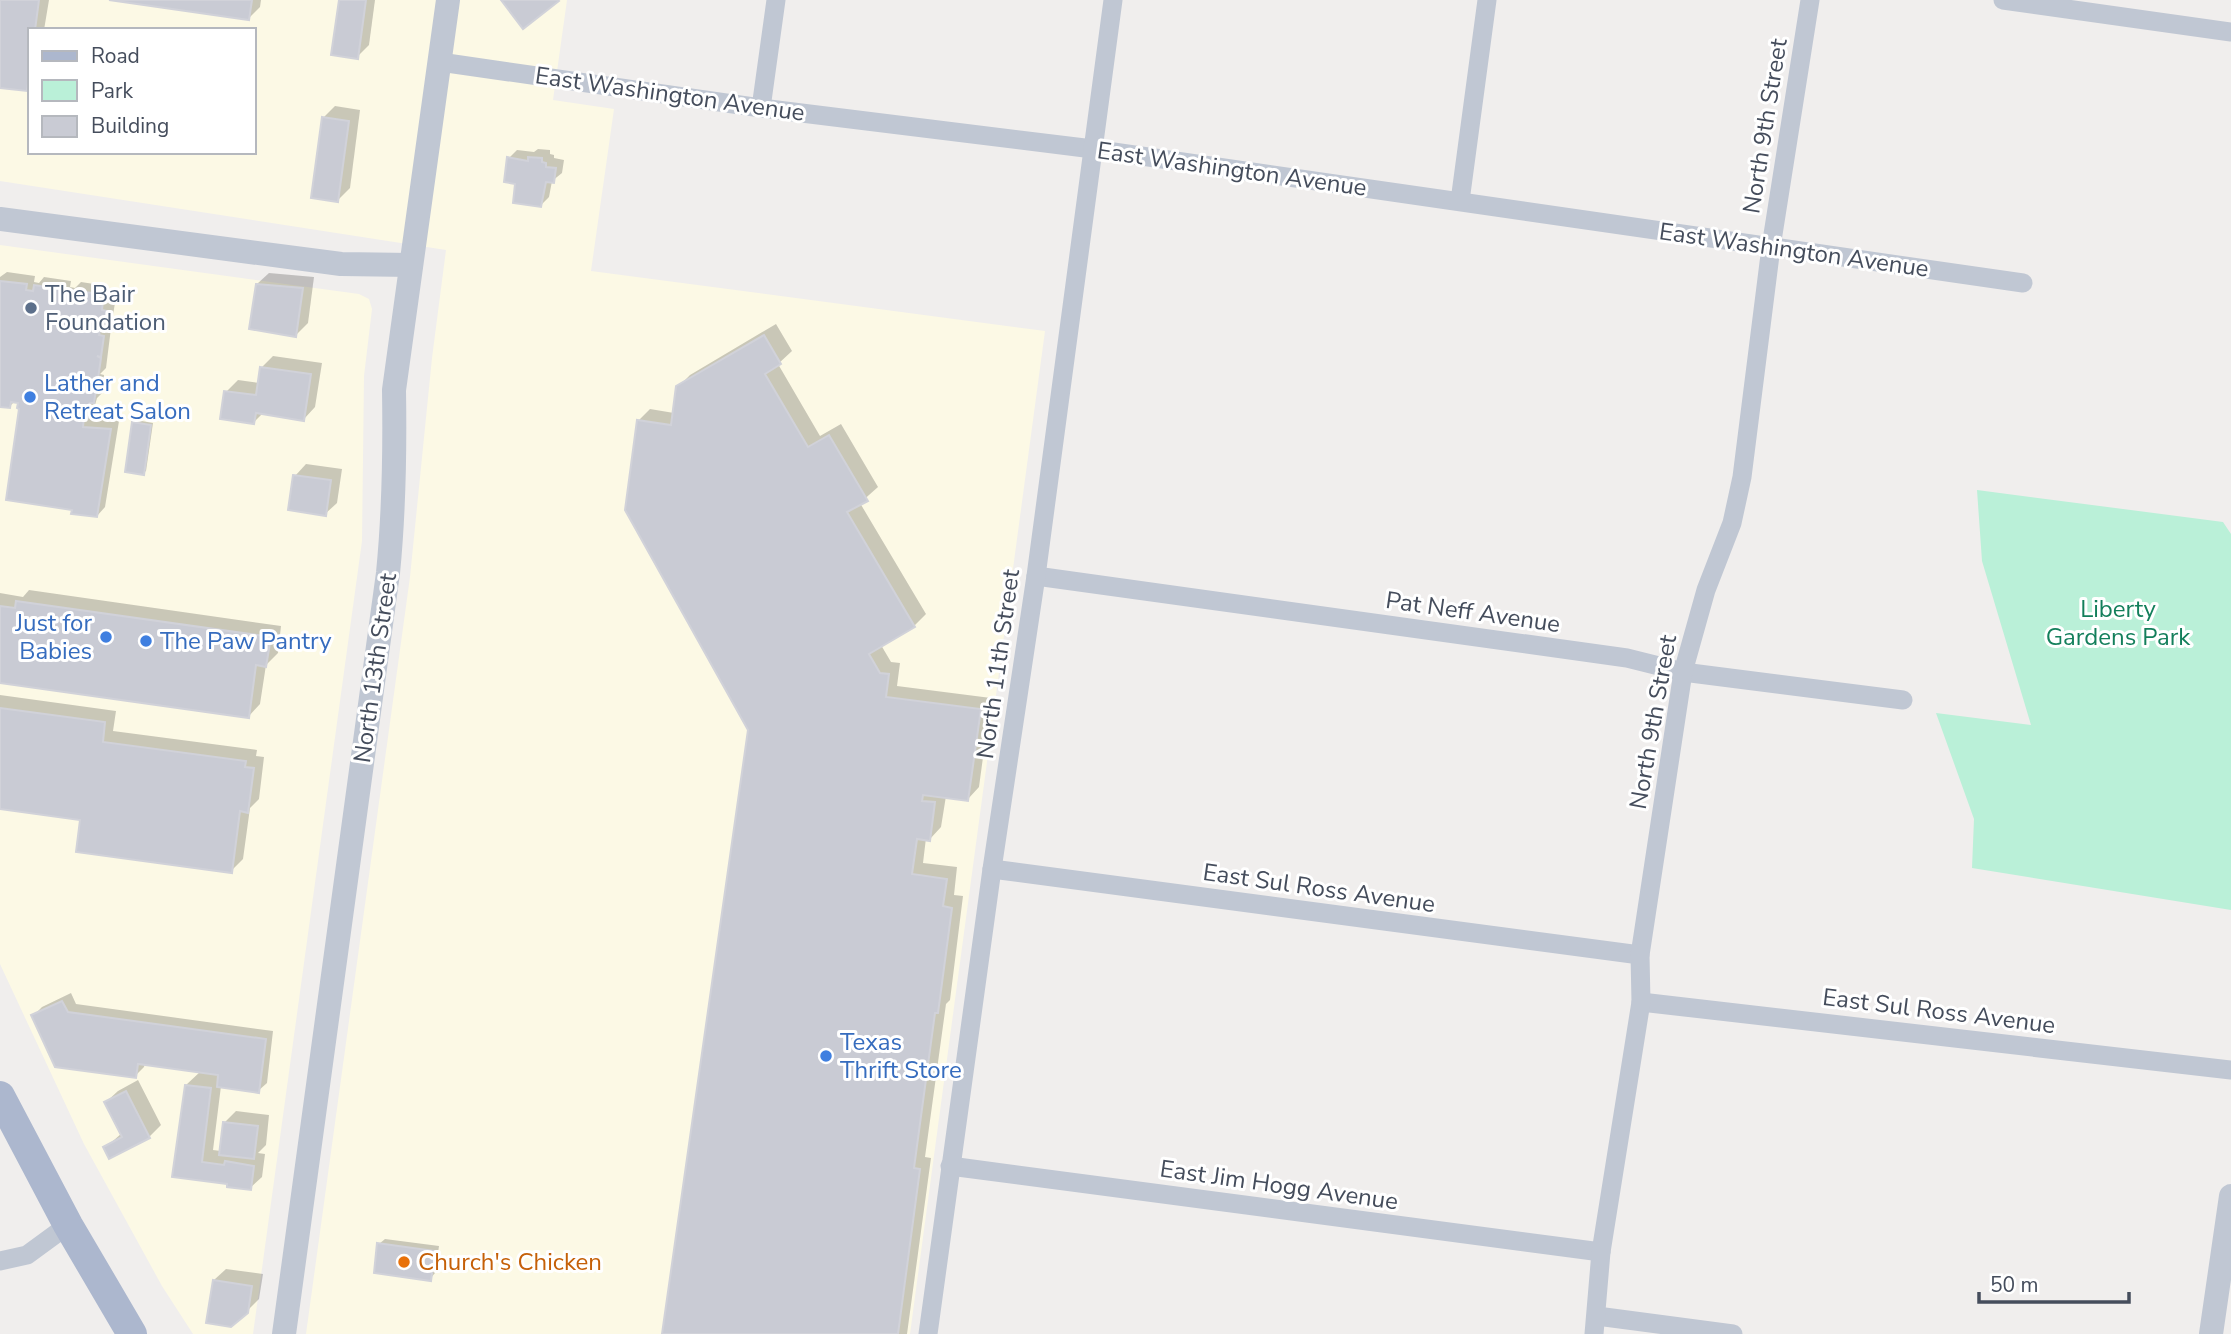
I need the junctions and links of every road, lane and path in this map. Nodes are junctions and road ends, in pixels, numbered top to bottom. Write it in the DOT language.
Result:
graph roads {
  1 [pos="448,0"];
  2 [pos="776,0"];
  3 [pos="1113,0"];
  4 [pos="1487,0"];
  5 [pos="1810,0"];
  6 [pos="2003,0"];
  7 [pos="2231,32"];
  8 [pos="440,62"];
  9 [pos="761,107"];
  10 [pos="1093,149"];
  11 [pos="1460,201"];
  12 [pos="0,219"];
  13 [pos="1771,247"];
  14 [pos="411,265"];
  15 [pos="2023,283"];
  16 [pos="1036,576"];
  17 [pos="1683,673"];
  18 [pos="1903,700"];
  19 [pos="992,869"];
  20 [pos="1640,955"];
  21 [pos="1642,1002"];
  22 [pos="2231,1070"];
  23 [pos="0,1096"];
  24 [pos="950,1166"];
  25 [pos="2231,1196"];
  26 [pos="68,1225"];
  27 [pos="1601,1252"];
  28 [pos="0,1261"];
  29 [pos="1596,1325"];
  30 [pos="132,1334"];
  31 [pos="284,1334"];
  32 [pos="928,1334"];
  33 [pos="1733,1334"];
  34 [pos="2211,1334"];
  1 -- 8 [label="street, North 13th Street"];
  2 -- 9 [label="street"];
  3 -- 10 [label="street, North 11th Street"];
  4 -- 11 [label="street"];
  5 -- 13 [label="street, North 9th Street"];
  6 -- 7 [label="street"];
  8 -- 9 [label="street, East Washington Avenue"];
  8 -- 14 [label="street, North 13th Street"];
  9 -- 10 [label="street, East Washington Avenue"];
  10 -- 11 [label="street, East Washington Avenue"];
  10 -- 16 [label="street, North 11th Street"];
  11 -- 13 [label="street, East Washington Avenue"];
  12 -- 14 [label="street"];
  13 -- 15 [label="street, East Washington Avenue"];
  13 -- 17 [label="street, North 9th Street"];
  14 -- 31 [label="street, North 13th Street"];
  16 -- 17 [label="street, Pat Neff Avenue"];
  16 -- 19 [label="street, North 11th Street"];
  17 -- 18 [label="street, Pat Neff Avenue"];
  17 -- 20 [label="street, North 9th Street"];
  19 -- 20 [label="street, East Sul Ross Avenue"];
  19 -- 24 [label="street, North 11th Street"];
  20 -- 21 [label="street, North 9th Street"];
  21 -- 22 [label="street, East Sul Ross Avenue"];
  21 -- 27 [label="street, North 9th Street"];
  23 -- 26 [label="main road"];
  24 -- 27 [label="street, East Jim Hogg Avenue"];
  24 -- 32 [label="street, North 11th Street"];
  25 -- 34 [label="street"];
  26 -- 28 [label="street"];
  26 -- 30 [label="main road"];
  27 -- 29 [label="street, North 9th Street"];
  29 -- 33 [label="street"];
}
